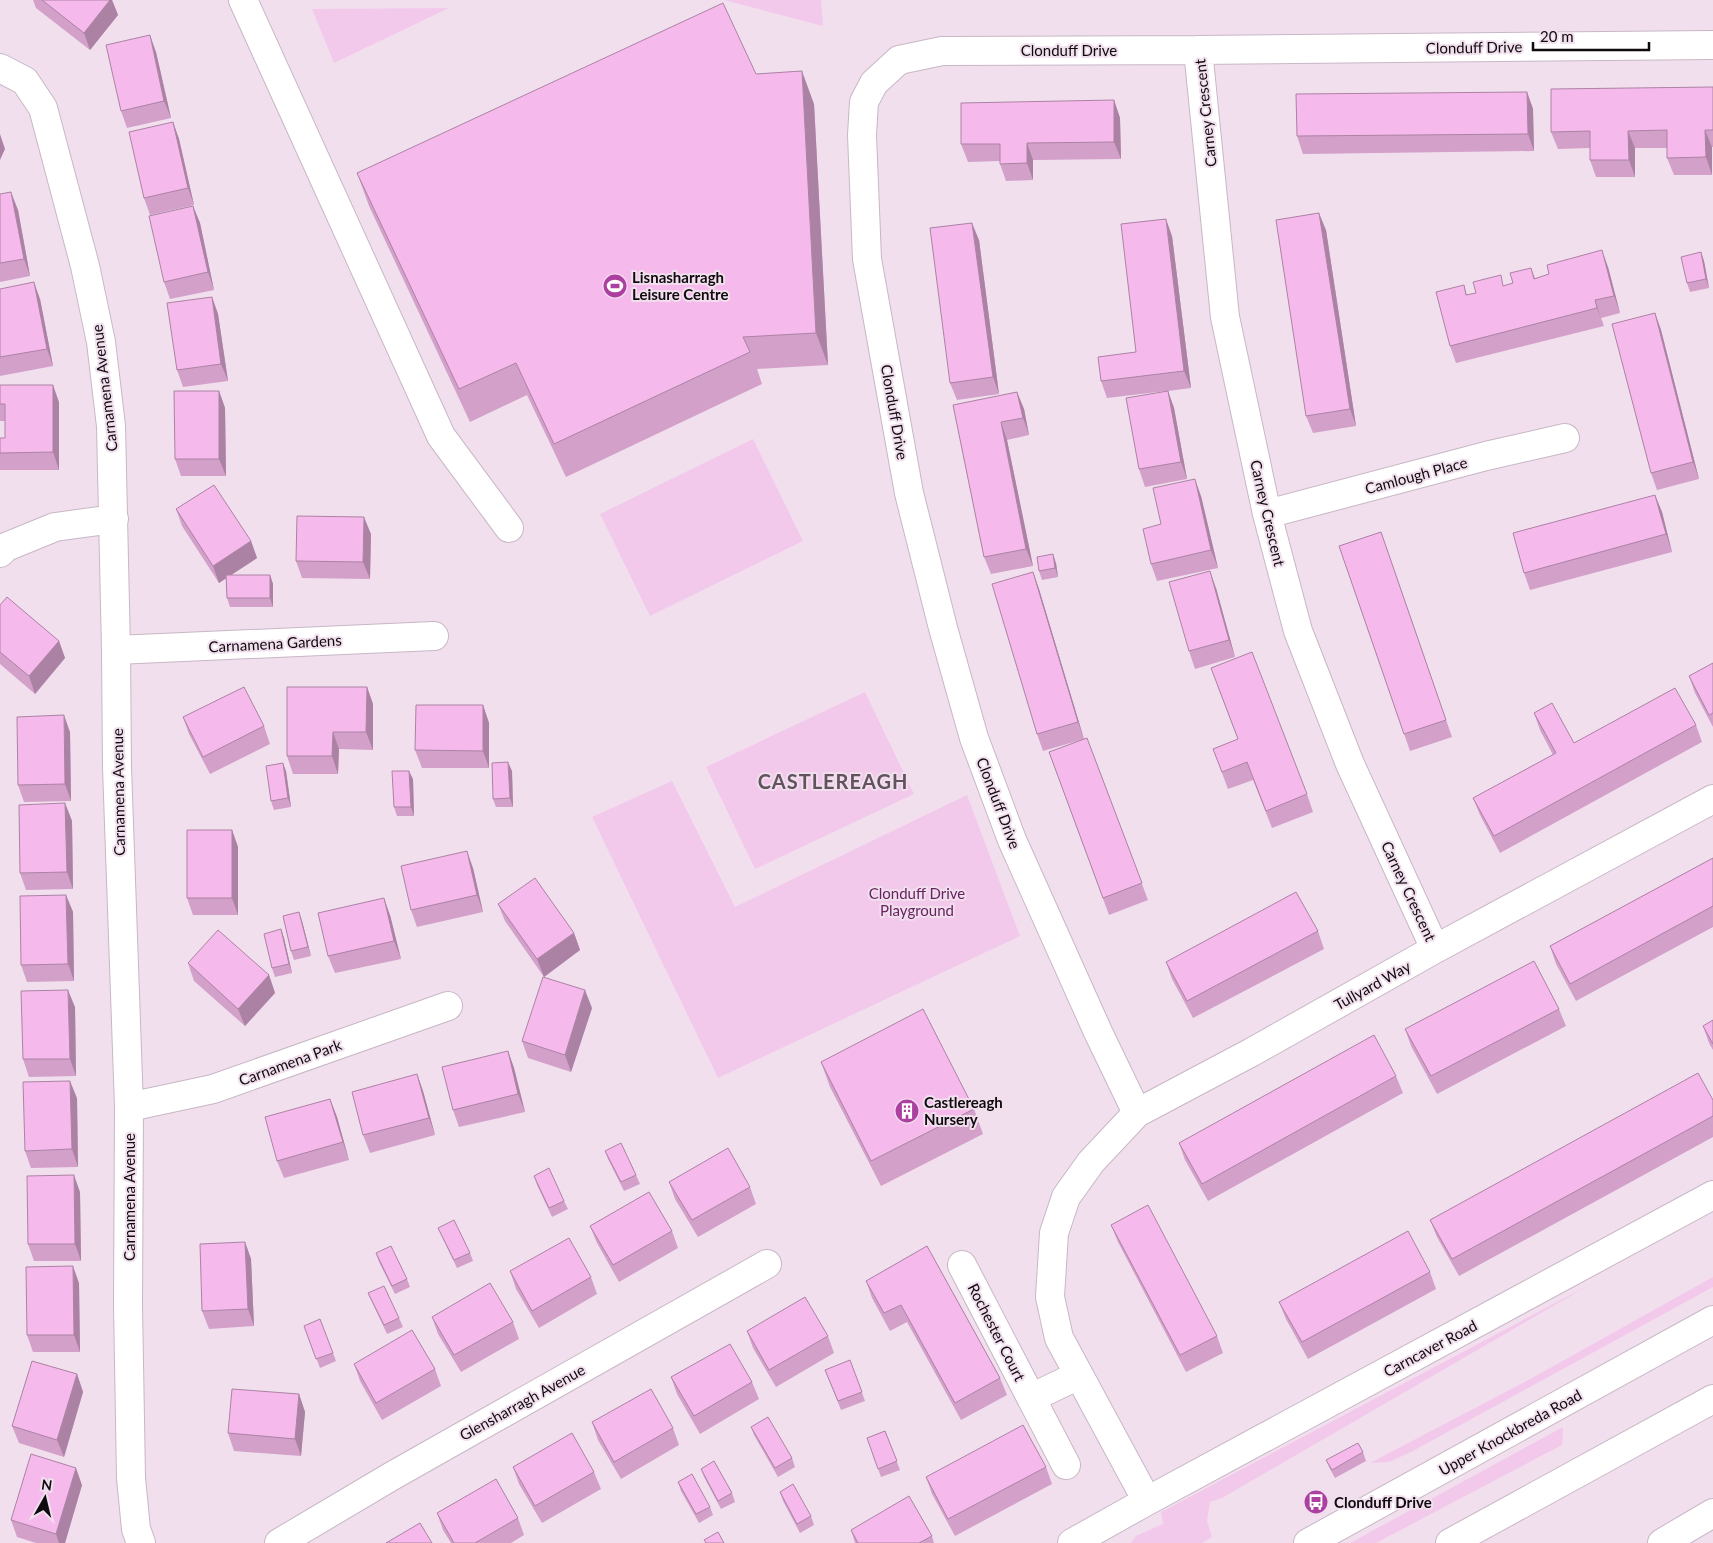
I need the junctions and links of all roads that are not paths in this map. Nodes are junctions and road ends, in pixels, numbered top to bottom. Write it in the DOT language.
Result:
graph roads {
  1 [pos="243,0"];
  2 [pos="1713,44"];
  3 [pos="1198,50"];
  4 [pos="0,68"];
  5 [pos="1565,438"];
  6 [pos="1267,514"];
  7 [pos="114,519"];
  8 [pos="508,528"];
  9 [pos="0,553"];
  10 [pos="434,636"];
  11 [pos="116,650"];
  12 [pos="1713,799"];
  13 [pos="1435,949"];
  14 [pos="448,1006"];
  15 [pos="129,1107"];
  16 [pos="1137,1113"];
  17 [pos="1713,1194"];
  18 [pos="767,1264"];
  19 [pos="962,1265"];
  20 [pos="1713,1320"];
  21 [pos="1079,1376"];
  22 [pos="1031,1398"];
  23 [pos="1713,1399"];
  24 [pos="1066,1465"];
  25 [pos="1147,1501"];
  26 [pos="1713,1513"];
  27 [pos="1077,1542"];
  28 [pos="141,1543"];
  29 [pos="279,1543"];
  30 [pos="1308,1543"];
  31 [pos="1450,1543"];
  32 [pos="1662,1543"];
  1 -- 8 [label="main road"];
  2 -- 3 [label="main road, Clonduff Drive"];
  3 -- 6 [label="main road, Carney Crescent"];
  3 -- 16 [label="main road, Clonduff Drive"];
  4 -- 7 [label="main road, Carnamena Avenue"];
  5 -- 6 [label="main road, Camlough Place"];
  6 -- 13 [label="main road, Carney Crescent"];
  7 -- 9 [label="main road"];
  7 -- 11 [label="main road, Carnamena Avenue"];
  10 -- 11 [label="main road, Carnamena Gardens"];
  11 -- 15 [label="main road, Carnamena Avenue"];
  12 -- 13 [label="main road, Tullyard Way"];
  13 -- 16 [label="main road, Tullyard Way"];
  14 -- 15 [label="main road, Carnamena Park"];
  15 -- 28 [label="main road, Carnamena Avenue"];
  16 -- 21 [label="main road"];
  17 -- 25 [label="main road, Carncaver Road"];
  18 -- 29 [label="main road, Glensharragh Avenue"];
  19 -- 22 [label="main road, Rochester Court"];
  20 -- 30 [label="main road, Upper Knockbreda Road"];
  21 -- 22 [label="main road, Rochester Court"];
  21 -- 25 [label="main road"];
  22 -- 24 [label="main road, Rochester Court"];
  23 -- 31 [label="main road"];
  25 -- 27 [label="main road, Carncaver Road"];
  26 -- 32 [label="main road"];
}
